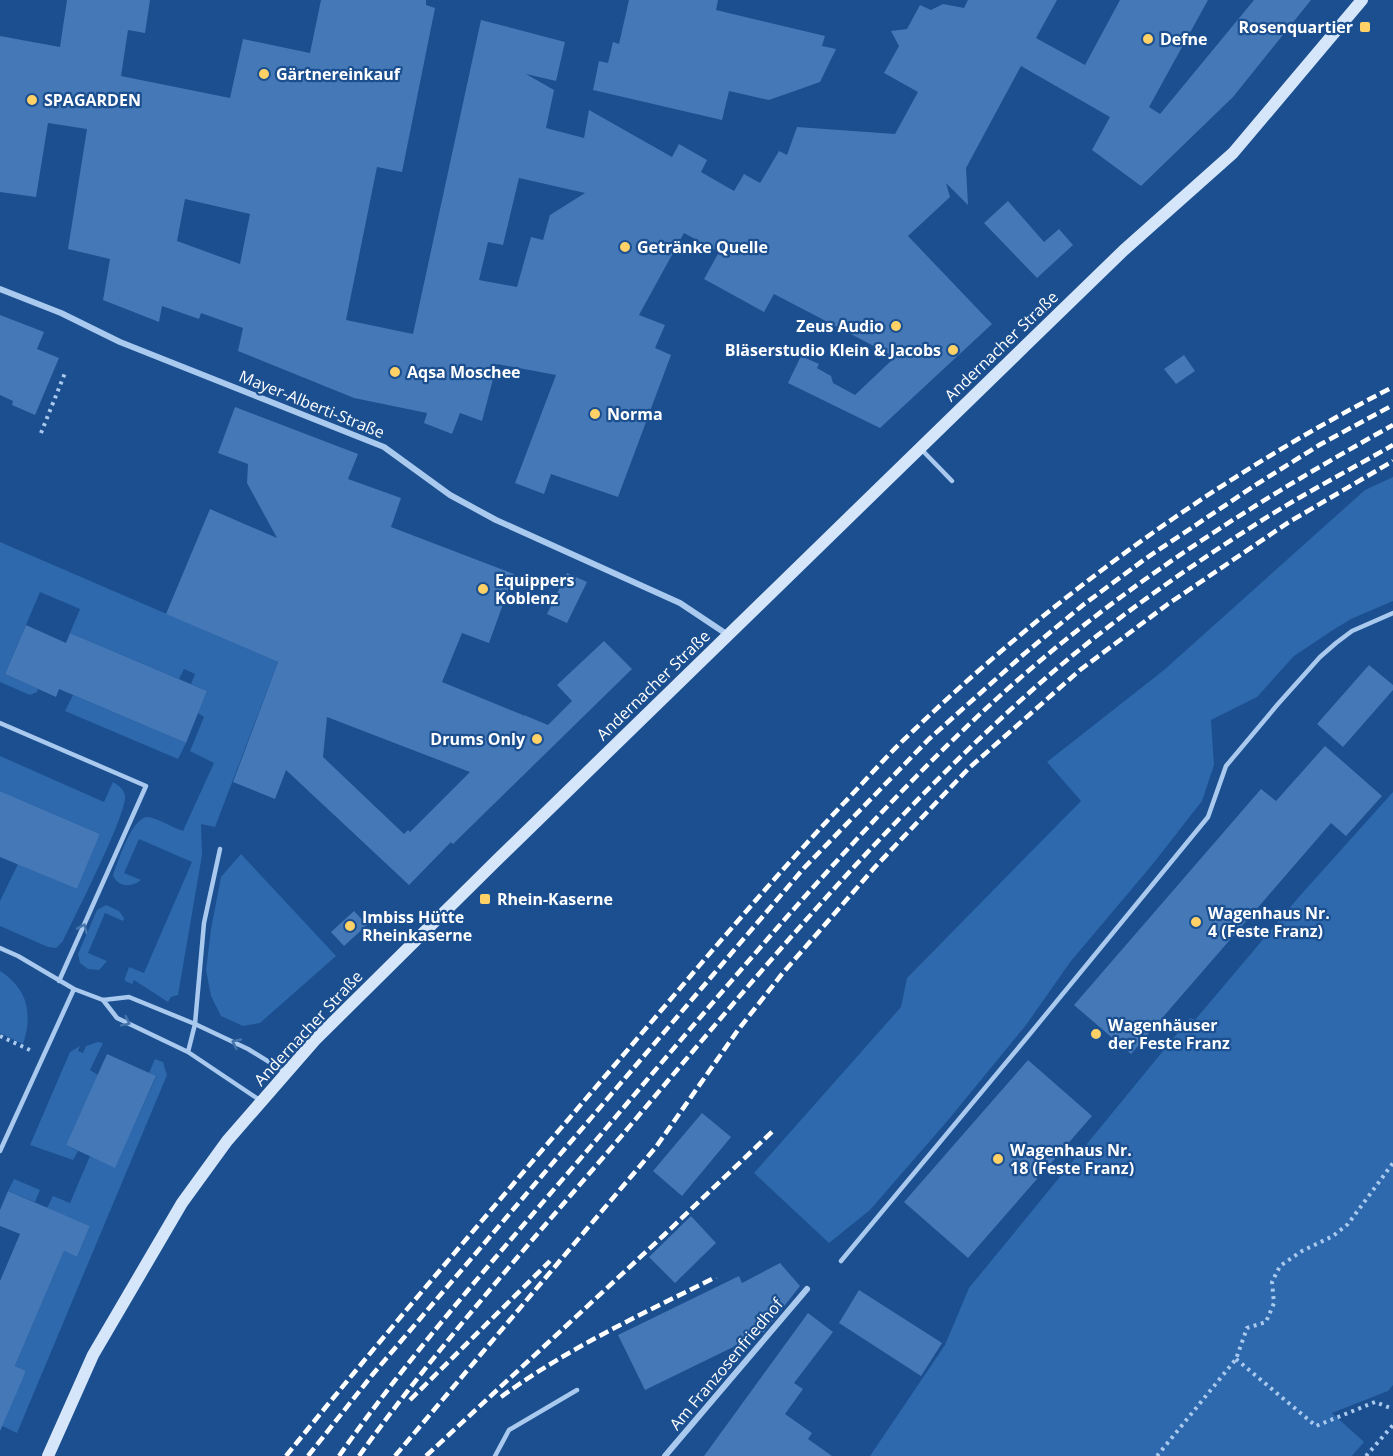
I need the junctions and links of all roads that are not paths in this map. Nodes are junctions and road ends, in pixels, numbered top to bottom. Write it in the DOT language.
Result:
graph roads {
  1 [pos="1362,0"];
  2 [pos="0,289"];
  3 [pos="920,448"];
  4 [pos="952,481"];
  5 [pos="1393,613"];
  6 [pos="728,635"];
  7 [pos="0,723"];
  8 [pos="220,849"];
  9 [pos="0,948"];
  10 [pos="59,981"];
  11 [pos="74,989"];
  12 [pos="103,1000"];
  13 [pos="195,1024"];
  14 [pos="188,1052"];
  15 [pos="286,1072"];
  16 [pos="262,1101"];
  17 [pos="0,1151"];
  18 [pos="841,1261"];
  19 [pos="807,1289"];
  20 [pos="577,1390"];
  21 [pos="48,1456"];
  22 [pos="495,1456"];
  23 [pos="665,1456"];
  1 -- 3 [label="street, Andernacher Straße"];
  2 -- 6 [label="street, Mayer-Alberti-Straße"];
  3 -- 4 [label="lane"];
  3 -- 6 [label="street, Andernacher Straße"];
  5 -- 18 [label="lane"];
  6 -- 15 [label="street, Andernacher Straße"];
  10 -- 7 [label="lane, one-way"];
  8 -- 13 [label="lane"];
  9 -- 10 [label="lane"];
  10 -- 11 [label="lane"];
  11 -- 12 [label="lane"];
  11 -- 17 [label="lane"];
  12 -- 13 [label="lane"];
  12 -- 14 [label="lane, one-way"];
  13 -- 14 [label="lane"];
  15 -- 13 [label="lane, one-way"];
  14 -- 16 [label="lane"];
  15 -- 16 [label="street, Andernacher Straße"];
  16 -- 21 [label="street, Andernacher Straße"];
  19 -- 23 [label="street, Am Franzosenfriedhof"];
  20 -- 22 [label="lane"];
}
